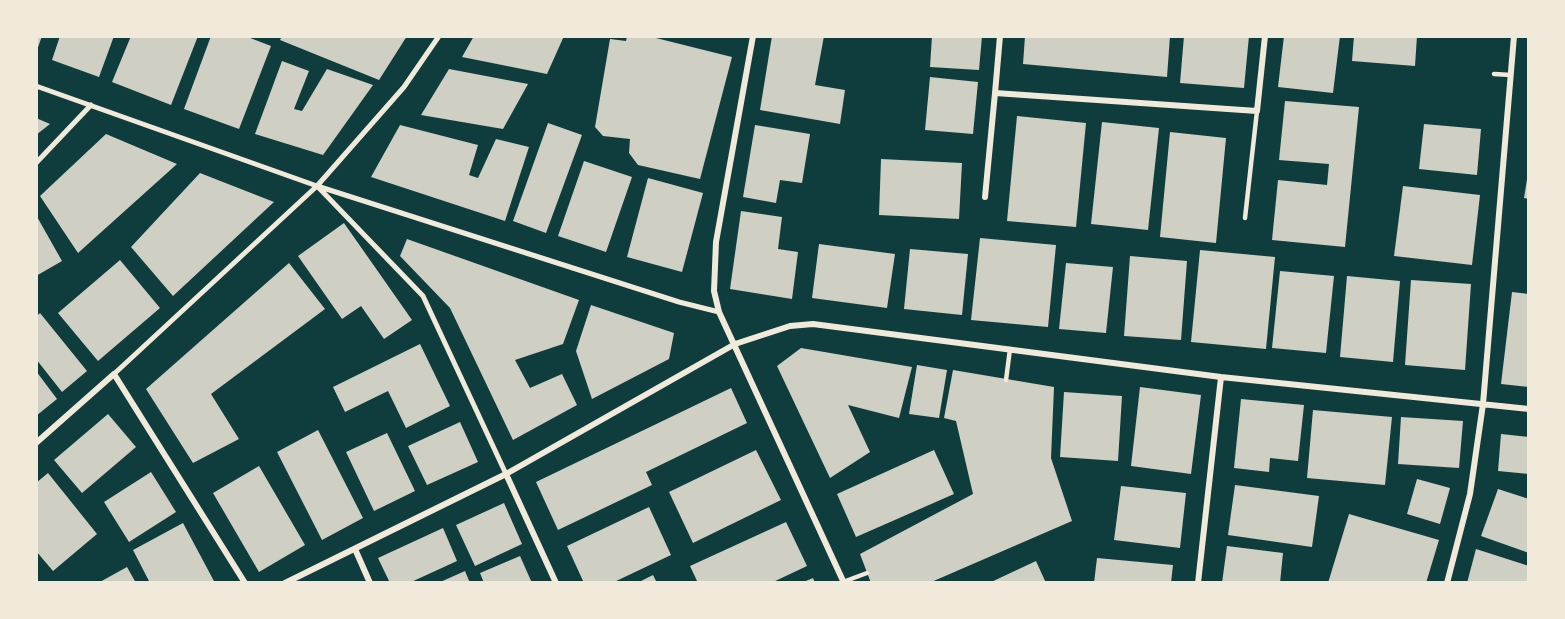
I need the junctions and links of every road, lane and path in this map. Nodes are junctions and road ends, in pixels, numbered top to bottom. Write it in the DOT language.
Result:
graph roads {
  1 [pos="439,36"];
  2 [pos="753,36"];
  3 [pos="1000,36"];
  4 [pos="1265,36"];
  5 [pos="1514,36"];
  6 [pos="1494,74"];
  7 [pos="1510,75"];
  8 [pos="36,86"];
  9 [pos="995,93"];
  10 [pos="91,105"];
  11 [pos="1257,111"];
  12 [pos="36,163"];
  13 [pos="317,186"];
  14 [pos="985,197"];
  15 [pos="1245,219"];
  16 [pos="719,312"];
  17 [pos="735,344"];
  18 [pos="1010,349"];
  19 [pos="114,374"];
  20 [pos="1221,377"];
  21 [pos="1006,380"];
  22 [pos="1483,404"];
  23 [pos="1529,409"];
  24 [pos="36,443"];
  25 [pos="506,474"];
  26 [pos="355,549"];
  27 [pos="867,573"];
  28 [pos="245,583"];
  29 [pos="285,583"];
  30 [pos="370,583"];
  31 [pos="556,583"];
  32 [pos="844,583"];
  33 [pos="1198,583"];
  34 [pos="1447,583"];
  1 -- 13 [label="street"];
  2 -- 16 [label="street"];
  3 -- 9 [label="street"];
  4 -- 11 [label="street"];
  5 -- 7 [label="street"];
  6 -- 7 [label="lane"];
  7 -- 22 [label="street"];
  8 -- 10 [label="street"];
  9 -- 11 [label="street"];
  9 -- 14 [label="street"];
  10 -- 12 [label="street"];
  10 -- 13 [label="street"];
  11 -- 15 [label="lane"];
  13 -- 16 [label="street"];
  13 -- 19 [label="street"];
  13 -- 25 [label="street"];
  16 -- 17 [label="street"];
  17 -- 18 [label="street"];
  17 -- 25 [label="street"];
  17 -- 32 [label="street"];
  18 -- 20 [label="street"];
  18 -- 21 [label="lane"];
  19 -- 24 [label="street"];
  19 -- 28 [label="street"];
  20 -- 22 [label="street"];
  20 -- 33 [label="street"];
  22 -- 23 [label="street"];
  22 -- 34 [label="street"];
  25 -- 26 [label="street"];
  25 -- 31 [label="street"];
  26 -- 29 [label="street"];
  26 -- 30 [label="street"];
  27 -- 32 [label="lane"];
}
